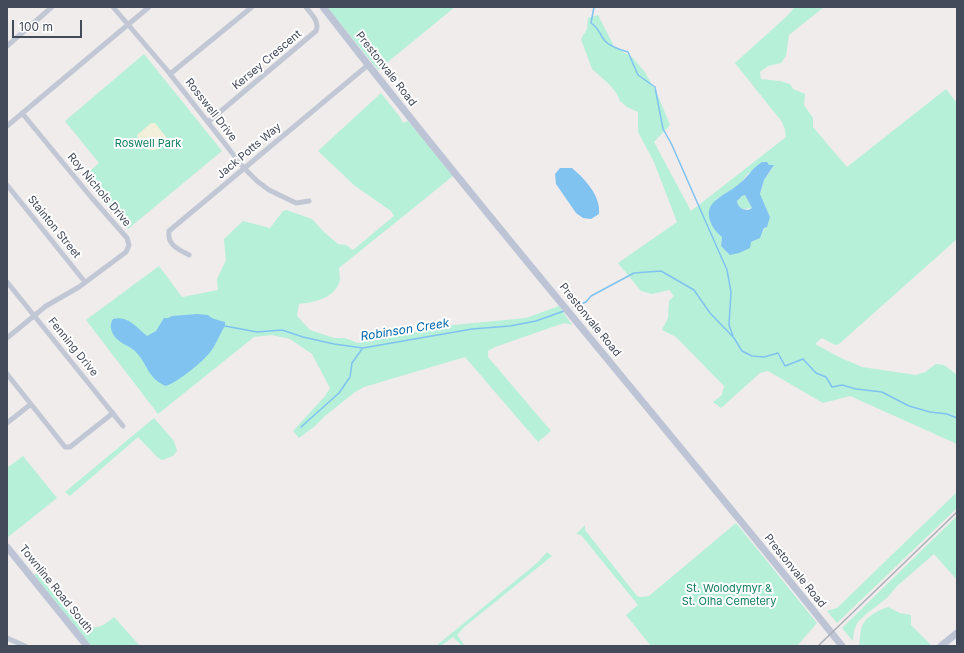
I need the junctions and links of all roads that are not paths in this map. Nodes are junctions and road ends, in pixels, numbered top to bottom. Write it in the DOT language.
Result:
graph roads {
  1 [pos="52,7"];
  2 [pos="113,7"];
  3 [pos="149,7"];
  4 [pos="252,7"];
  5 [pos="306,7"];
  6 [pos="323,7"];
  7 [pos="128,25"];
  8 [pos="7,46"];
  9 [pos="368,66"];
  10 [pos="170,74"];
  11 [pos="22,113"];
  12 [pos="208,122"];
  13 [pos="7,126"];
  14 [pos="244,168"];
  15 [pos="7,185"];
  16 [pos="309,201"];
  17 [pos="189,255"];
  18 [pos="7,282"];
  19 [pos="86,282"];
  20 [pos="35,315"];
  21 [pos="7,338"];
  22 [pos="7,374"];
  23 [pos="31,404"];
  24 [pos="113,413"];
  25 [pos="7,423"];
  26 [pos="123,426"];
  27 [pos="7,546"];
  28 [pos="957,633"];
  29 [pos="7,638"];
  30 [pos="25,646"];
  31 [pos="87,646"];
  32 [pos="842,646"];
  33 [pos="941,646"];
  1 -- 8 [label="street"];
  2 -- 7 [label="street, Rosswell Drive"];
  3 -- 7 [label="street"];
  4 -- 10 [label="street"];
  5 -- 12 [label="street, Kersey Crescent"];
  6 -- 9 [label="street, Prestonvale Road"];
  7 -- 10 [label="street, Rosswell Drive"];
  7 -- 11 [label="street"];
  9 -- 14 [label="street, Jack Potts Way"];
  9 -- 32 [label="street, Prestonvale Road"];
  10 -- 12 [label="street, Rosswell Drive"];
  11 -- 13 [label="street"];
  11 -- 19 [label="street, Roy Nichols Drive"];
  12 -- 14 [label="street, Rosswell Drive"];
  14 -- 16 [label="street, Rosswell Drive"];
  14 -- 17 [label="street, Jack Potts Way"];
  15 -- 19 [label="street, Stainton Street"];
  18 -- 20 [label="street, Fenning Drive"];
  19 -- 20 [label="street, Roy Nichols Drive"];
  20 -- 21 [label="street, Roy Nichols Drive"];
  20 -- 24 [label="street, Fenning Drive"];
  22 -- 23 [label="street"];
  23 -- 24 [label="street"];
  23 -- 25 [label="street"];
  24 -- 26 [label="street, Fenning Drive"];
  27 -- 31 [label="street, Townline Road South"];
  28 -- 33 [label="street"];
  29 -- 30 [label="street"];
}
